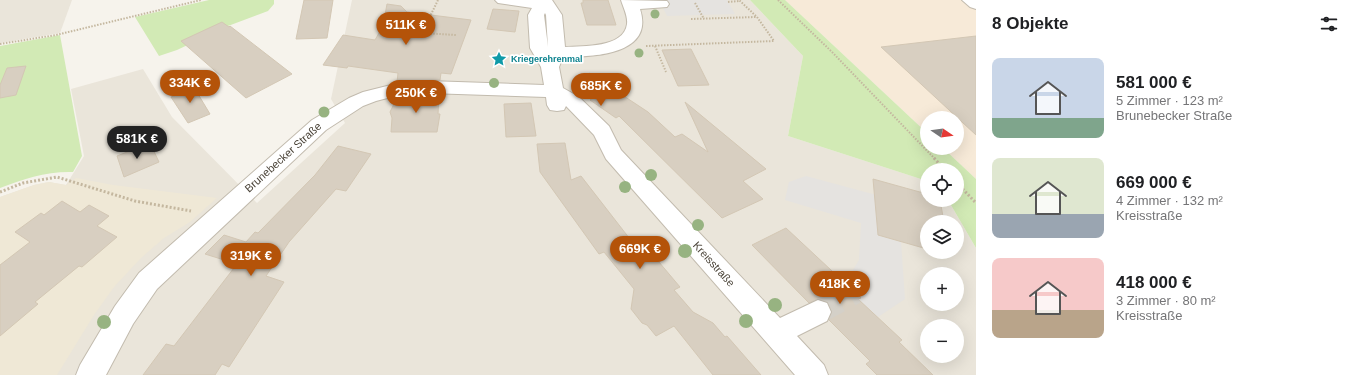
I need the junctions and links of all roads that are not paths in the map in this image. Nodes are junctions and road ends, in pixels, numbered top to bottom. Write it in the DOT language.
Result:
graph roads {
  1 [pos="503,0"];
  2 [pos="970,0"];
  3 [pos="545,3"];
  4 [pos="629,3"];
  5 [pos="661,4"];
  6 [pos="976,4"];
  7 [pos="554,59"];
  8 [pos="555,91"];
  9 [pos="818,312"];
  10 [pos="777,333"];
  11 [pos="90,375"];
  12 [pos="814,375"];
  1 -- 3 [label="street"];
  2 -- 6 [label="street"];
  3 -- 7 [label="street, Kreisstraße"];
  3 -- 7 [label="street"];
  4 -- 5 [label="street"];
  4 -- 7 [label="street"];
  7 -- 8 [label="street, Kreisstraße"];
  8 -- 10 [label="street, Kreisstraße"];
  8 -- 11 [label="street, Brunebecker Straße"];
  9 -- 10 [label="street"];
  10 -- 12 [label="street, Kreisstraße"];
}
